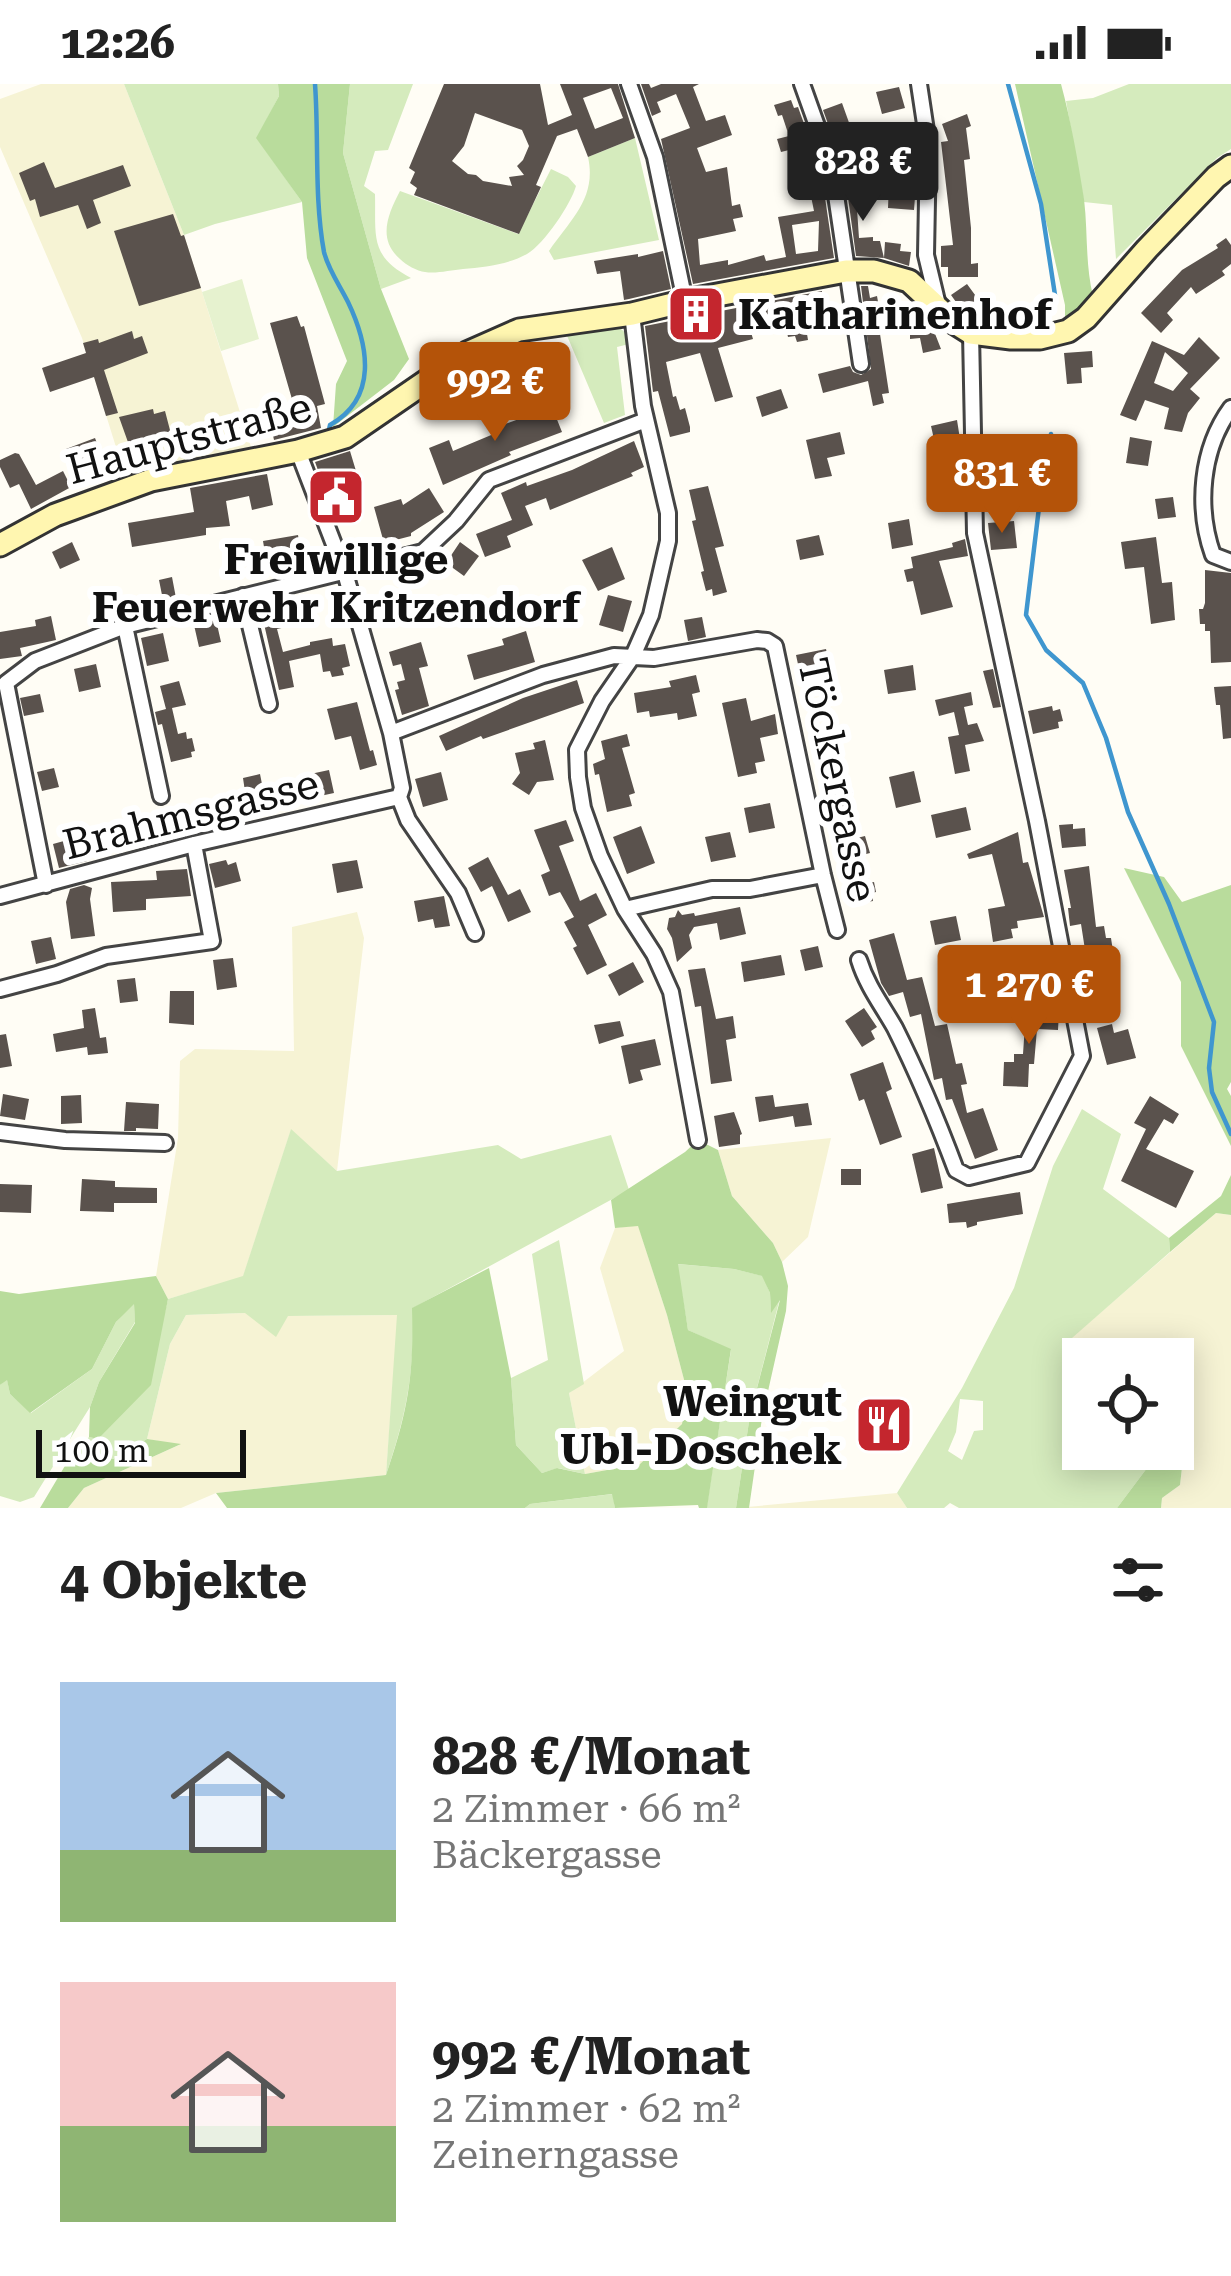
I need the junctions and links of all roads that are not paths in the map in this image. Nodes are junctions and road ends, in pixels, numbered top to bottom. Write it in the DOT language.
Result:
graph roads {
  1 [pos="628,84"];
  2 [pos="802,84"];
  3 [pos="919,84"];
  4 [pos="1231,166"];
  5 [pos="846,271"];
  6 [pos="685,301"];
  7 [pos="938,305"];
  8 [pos="632,314"];
  9 [pos="971,333"];
  10 [pos="861,364"];
  11 [pos="1231,407"];
  12 [pos="646,420"];
  13 [pos="298,451"];
  14 [pos="0,545"];
  15 [pos="1231,562"];
  16 [pos="345,573"];
  17 [pos="243,596"];
  18 [pos="124,626"];
  19 [pos="633,656"];
  20 [pos="269,704"];
  21 [pos="391,733"];
  22 [pos="160,796"];
  23 [pos="399,797"];
  24 [pos="194,844"];
  25 [pos="823,875"];
  26 [pos="46,885"];
  27 [pos="0,896"];
  28 [pos="625,909"];
  29 [pos="837,930"];
  30 [pos="475,933"];
  31 [pos="859,960"];
  32 [pos="0,989"];
  33 [pos="0,1132"];
  34 [pos="698,1140"];
  35 [pos="165,1144"];
  1 -- 6 [label="street"];
  2 -- 5 [label="street"];
  3 -- 7 [label="street"];
  4 -- 9 [label="main road"];
  5 -- 6 [label="main road, Hauptstraße"];
  5 -- 7 [label="main road, Hauptstraße"];
  5 -- 10 [label="street"];
  6 -- 8 [label="main road, Hauptstraße"];
  7 -- 9 [label="main road, Hauptstraße"];
  8 -- 12 [label="street"];
  8 -- 13 [label="main road, Hauptstraße"];
  9 -- 31 [label="street, Töckergasse"];
  11 -- 15 [label="street"];
  12 -- 16 [label="street"];
  12 -- 19 [label="street"];
  13 -- 14 [label="main road, Hauptstraße"];
  13 -- 16 [label="street"];
  16 -- 17 [label="street"];
  16 -- 21 [label="street"];
  17 -- 18 [label="street"];
  17 -- 20 [label="street"];
  18 -- 22 [label="street"];
  18 -- 26 [label="street"];
  19 -- 21 [label="street"];
  19 -- 25 [label="street, Töckergasse"];
  19 -- 28 [label="street"];
  21 -- 23 [label="street"];
  23 -- 24 [label="street, Brahmsgasse"];
  23 -- 30 [label="street"];
  24 -- 26 [label="street, Brahmsgasse"];
  24 -- 32 [label="street"];
  25 -- 28 [label="street"];
  25 -- 29 [label="street, Töckergasse"];
  26 -- 27 [label="street, Brahmsgasse"];
  28 -- 34 [label="street"];
  33 -- 35 [label="street"];
}
